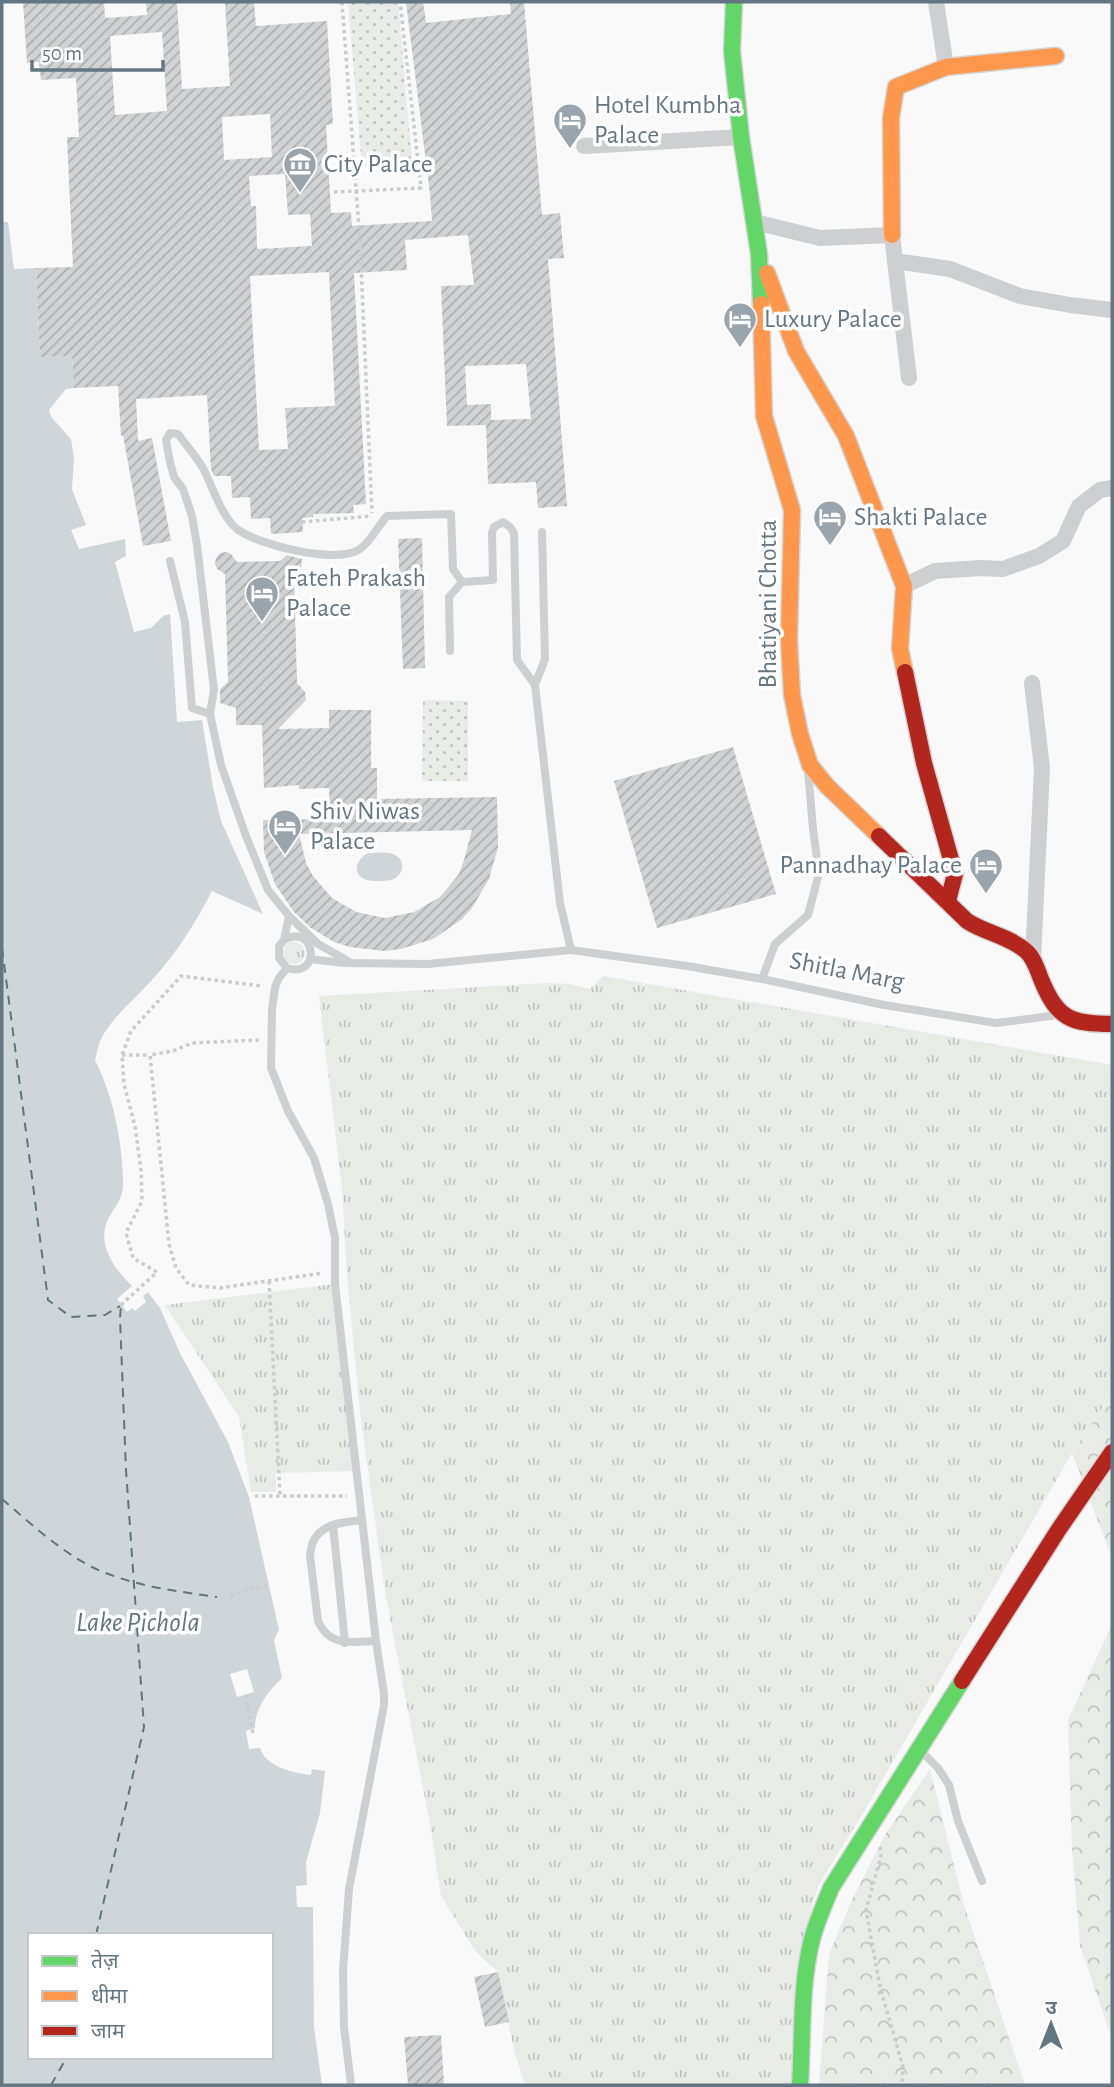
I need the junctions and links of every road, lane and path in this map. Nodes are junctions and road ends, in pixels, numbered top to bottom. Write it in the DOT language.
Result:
graph roads {
  1 [pos="342,2"];
  2 [pos="400,2"];
  3 [pos="734,2"];
  4 [pos="936,2"];
  5 [pos="1056,56"];
  6 [pos="946,67"];
  7 [pos="741,138"];
  8 [pos="584,146"];
  9 [pos="334,192"];
  10 [pos="356,192"];
  11 [pos="755,222"];
  12 [pos="892,235"];
  13 [pos="760,254"];
  14 [pos="895,261"];
  15 [pos="1112,310"];
  16 [pos="909,378"];
  17 [pos="1112,488"];
  18 [pos="372,516"];
  19 [pos="302,522"];
  20 [pos="542,532"];
  21 [pos="371,537"];
  22 [pos="170,561"];
  23 [pos="462,582"];
  24 [pos="904,586"];
  25 [pos="450,650"];
  26 [pos="1032,683"];
  27 [pos="535,685"];
  28 [pos="210,714"];
  29 [pos="810,765"];
  30 [pos="948,901"];
  31 [pos="289,916"];
  32 [pos="284,940"];
  33 [pos="571,950"];
  34 [pos="310,959"];
  35 [pos="1033,959"];
  36 [pos="351,963"];
  37 [pos="287,968"];
  38 [pos="762,979"];
  39 [pos="275,987"];
  40 [pos="1060,1015"];
  41 [pos="1112,1024"];
  42 [pos="271,1040"];
  43 [pos="122,1055"];
  44 [pos="150,1055"];
  45 [pos="336,1271"];
  46 [pos="269,1281"];
  47 [pos="121,1305"];
  48 [pos="1112,1452"];
  49 [pos="359,1495"];
  50 [pos="255,1496"];
  51 [pos="280,1496"];
  52 [pos="362,1520"];
  53 [pos="333,1525"];
  54 [pos="270,1584"];
  55 [pos="230,1595"];
  56 [pos="376,1641"];
  57 [pos="345,1643"];
  58 [pos="246,1695"];
  59 [pos="253,1734"];
  60 [pos="919,1749"];
  61 [pos="876,1817"];
  62 [pos="982,1881"];
  63 [pos="351,2085"];
  64 [pos="800,2085"];
  65 [pos="902,2085"];
  1 -- 10 [label="path"];
  2 -- 10 [label="path"];
  3 -- 7 [label="street, Bhatiyani Chotta"];
  4 -- 6 [label="street"];
  5 -- 6 [label="street"];
  6 -- 12 [label="street"];
  7 -- 8 [label="street"];
  7 -- 11 [label="street, Bhatiyani Chotta"];
  9 -- 10 [label="path"];
  10 -- 18 [label="path"];
  11 -- 12 [label="street"];
  11 -- 13 [label="street, Bhatiyani Chotta"];
  12 -- 14 [label="street"];
  13 -- 24 [label="street"];
  13 -- 29 [label="street, Bhatiyani Chotta"];
  14 -- 15 [label="street"];
  14 -- 16 [label="street"];
  17 -- 24 [label="street"];
  18 -- 19 [label="path"];
  18 -- 21 [label="path"];
  20 -- 27 [label="lane"];
  21 -- 23 [label="lane"];
  21 -- 28 [label="lane"];
  22 -- 28 [label="lane"];
  23 -- 25 [label="lane"];
  23 -- 27 [label="lane"];
  24 -- 30 [label="street"];
  26 -- 35 [label="street"];
  27 -- 33 [label="lane"];
  28 -- 31 [label="lane"];
  29 -- 30 [label="street, Bhatiyani Chotta"];
  29 -- 38 [label="lane"];
  30 -- 35 [label="street, Bhatiyani Chotta"];
  31 -- 32 [label="lane"];
  31 -- 36 [label="lane"];
  32 -- 34 [label="lane"];
  32 -- 37 [label="lane"];
  33 -- 36 [label="lane, Shitla Marg"];
  33 -- 38 [label="lane, Shitla Marg"];
  34 -- 36 [label="lane, Shitla Marg"];
  34 -- 37 [label="lane"];
  35 -- 40 [label="street"];
  37 -- 39 [label="lane"];
  38 -- 40 [label="lane, Shitla Marg"];
  39 -- 42 [label="lane"];
  39 -- 43 [label="path"];
  40 -- 41 [label="street, Shitla Marg"];
  42 -- 44 [label="path"];
  42 -- 45 [label="lane"];
  43 -- 44 [label="path"];
  43 -- 47 [label="path"];
  44 -- 46 [label="path"];
  45 -- 46 [label="path"];
  45 -- 49 [label="lane"];
  46 -- 51 [label="path"];
  48 -- 60 [label="street"];
  49 -- 51 [label="path"];
  49 -- 52 [label="lane"];
  50 -- 51 [label="path"];
  52 -- 53 [label="lane"];
  52 -- 56 [label="lane"];
  53 -- 57 [label="lane"];
  53 -- 57 [label="lane"];
  54 -- 55 [label="path"];
  56 -- 57 [label="lane"];
  56 -- 63 [label="lane"];
  58 -- 59 [label="path"];
  60 -- 61 [label="street"];
  60 -- 62 [label="lane"];
  61 -- 64 [label="street"];
  61 -- 65 [label="path"];
}
